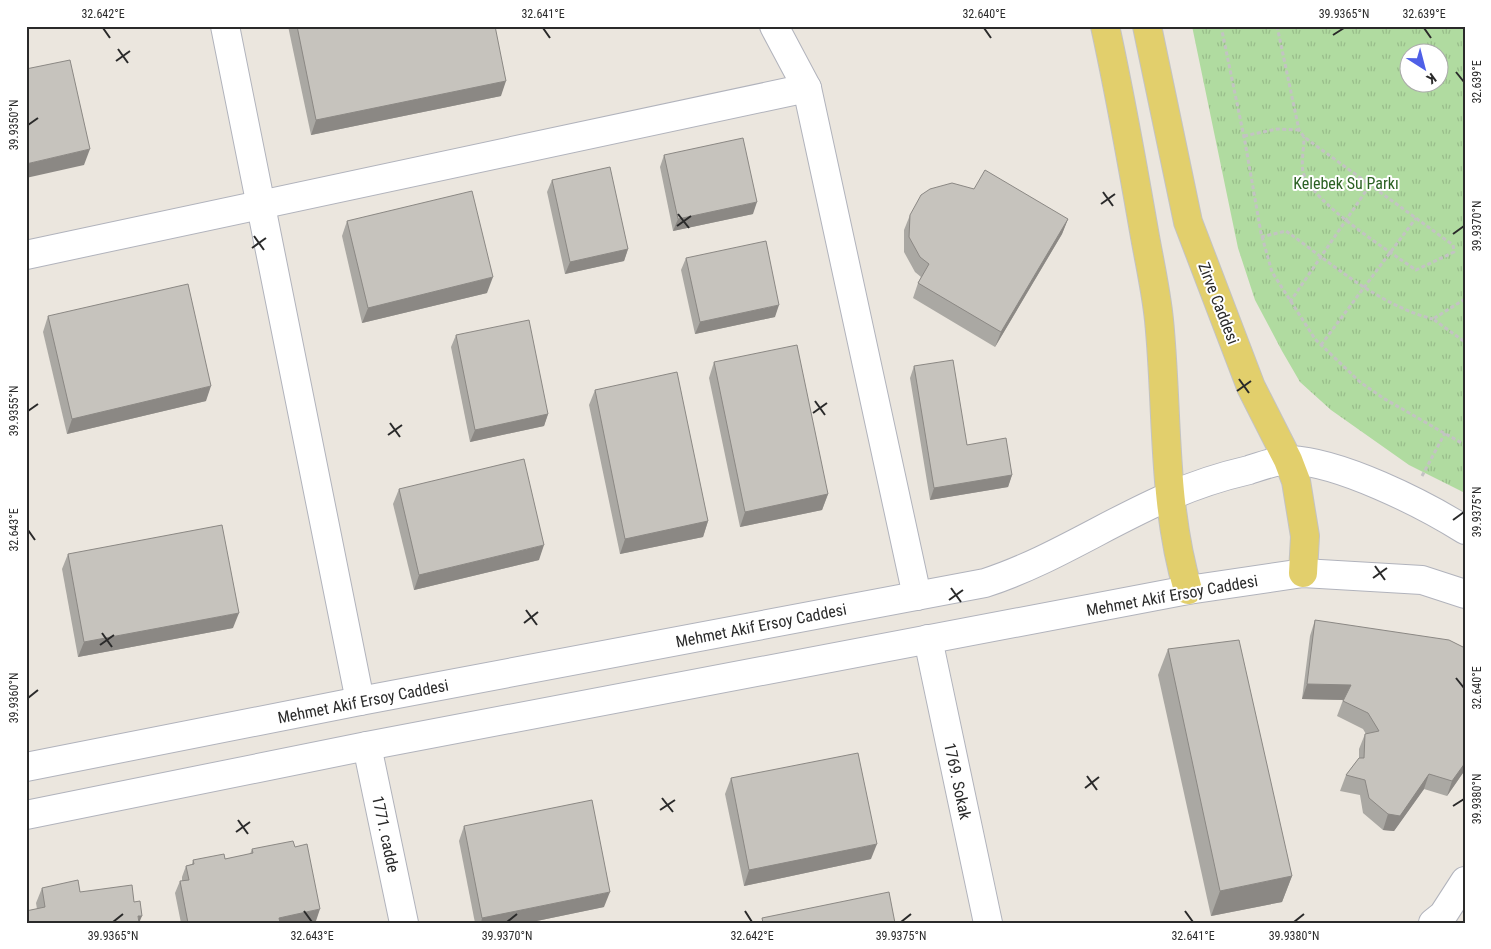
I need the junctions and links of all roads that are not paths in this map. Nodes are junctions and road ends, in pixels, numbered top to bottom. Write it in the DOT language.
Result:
graph roads {
  1 [pos="225,26"];
  2 [pos="774,26"];
  3 [pos="1105,26"];
  4 [pos="1147,26"];
  5 [pos="807,88"];
  6 [pos="259,205"];
  7 [pos="26,255"];
  8 [pos="1288,460"];
  9 [pos="1170,496"];
  10 [pos="1465,530"];
  11 [pos="1303,574"];
  12 [pos="1188,590"];
  13 [pos="1465,594"];
  14 [pos="917,596"];
  15 [pos="928,639"];
  16 [pos="360,701"];
  17 [pos="367,746"];
  18 [pos="26,767"];
  19 [pos="26,815"];
  20 [pos="1465,880"];
  21 [pos="1444,920"];
  22 [pos="404,923"];
  23 [pos="988,923"];
  1 -- 6 [label="street"];
  2 -- 5 [label="street"];
  3 -- 9 [label="main road"];
  4 -- 8 [label="main road, Zirve Caddesi"];
  5 -- 6 [label="street"];
  5 -- 14 [label="street"];
  6 -- 7 [label="street"];
  6 -- 16 [label="street"];
  8 -- 9 [label="street, Mehmet Akif Ersoy Caddesi"];
  8 -- 10 [label="street, Mehmet Akif Ersoy Caddesi"];
  8 -- 11 [label="main road, Zirve Caddesi"];
  9 -- 12 [label="main road"];
  9 -- 14 [label="street, Mehmet Akif Ersoy Caddesi"];
  11 -- 12 [label="street, Mehmet Akif Ersoy Caddesi"];
  11 -- 13 [label="street, Mehmet Akif Ersoy Caddesi"];
  12 -- 15 [label="street, Mehmet Akif Ersoy Caddesi"];
  14 -- 16 [label="street, Mehmet Akif Ersoy Caddesi"];
  15 -- 17 [label="street, Mehmet Akif Ersoy Caddesi"];
  15 -- 23 [label="street, 1769. Sokak"];
  16 -- 18 [label="street, Mehmet Akif Ersoy Caddesi"];
  17 -- 19 [label="street, Mehmet Akif Ersoy Caddesi"];
  17 -- 22 [label="street, 1771. cadde"];
  20 -- 21 [label="street"];
}
